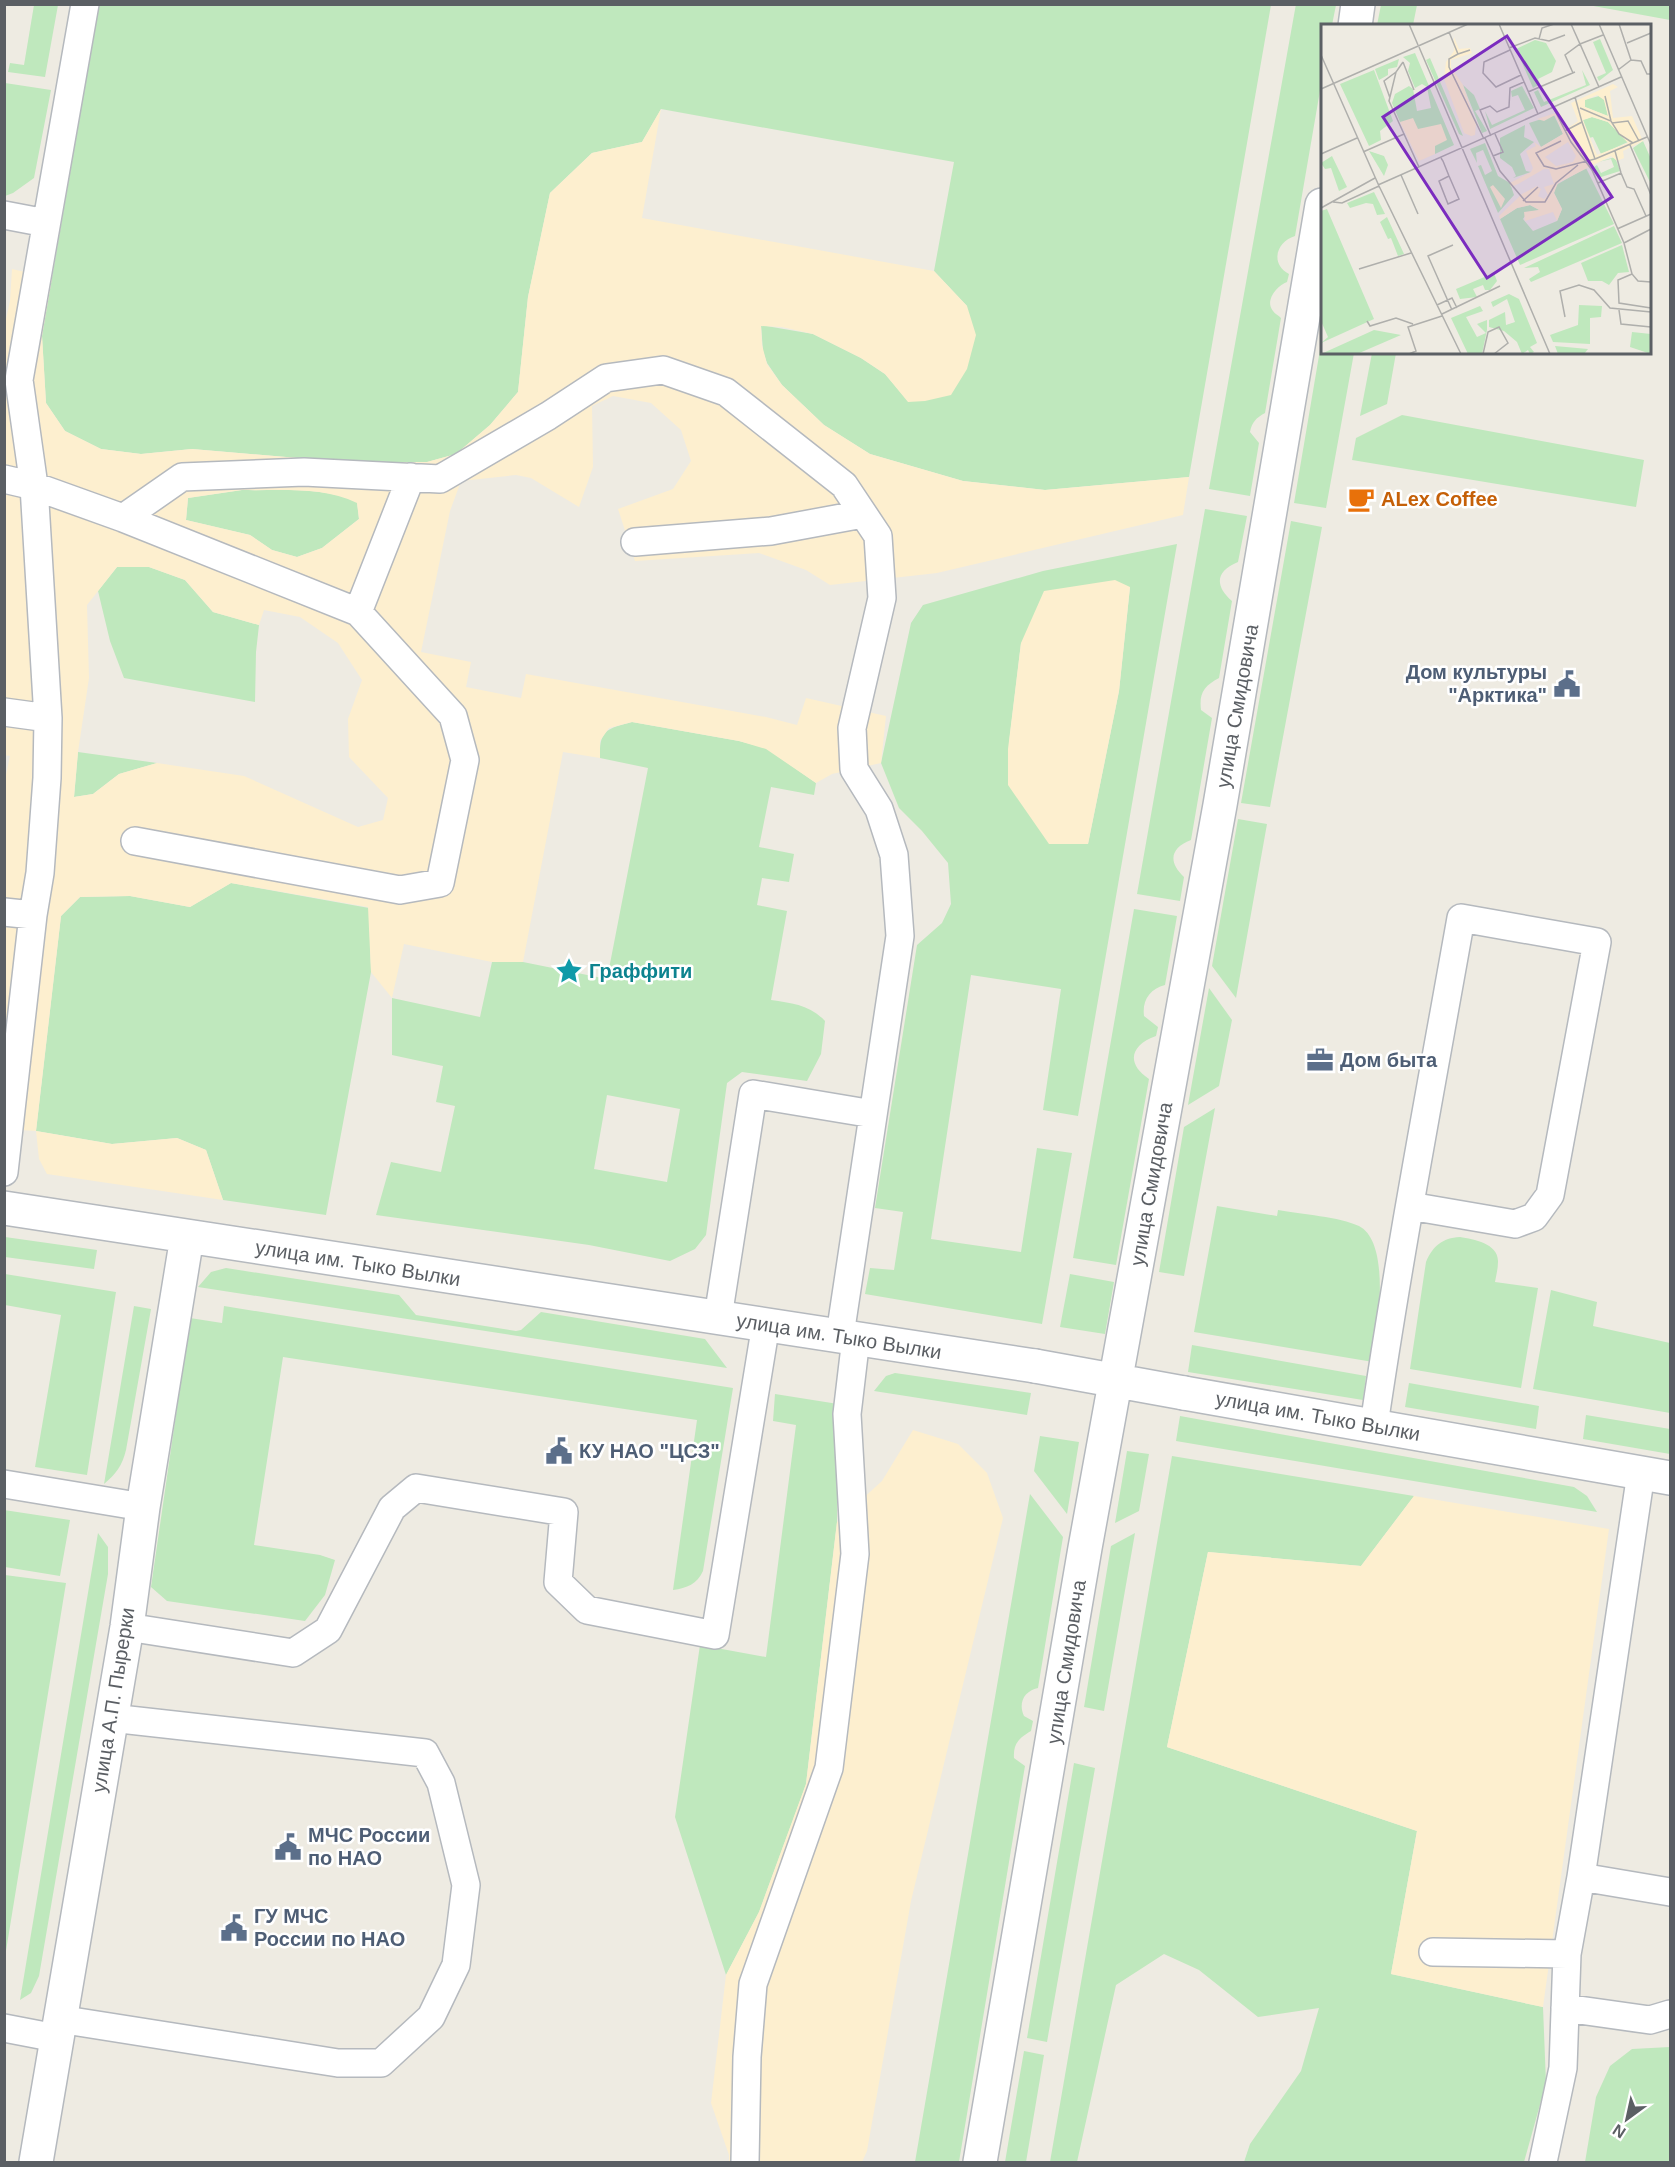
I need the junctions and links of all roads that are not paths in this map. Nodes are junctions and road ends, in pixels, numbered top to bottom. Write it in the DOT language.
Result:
graph roads {
  1 [pos="85,4"];
  2 [pos="1358,4"];
  3 [pos="1355,24"];
  4 [pos="4,215"];
  5 [pos="1321,218"];
  6 [pos="46,223"];
  7 [pos="411,477"];
  8 [pos="4,479"];
  9 [pos="34,486"];
  10 [pos="863,514"];
  11 [pos="123,518"];
  12 [pos="635,542"];
  13 [pos="358,612"];
  14 [pos="4,712"];
  15 [pos="48,718"];
  16 [pos="135,841"];
  17 [pos="4,912"];
  18 [pos="33,915"];
  19 [pos="873,1114"];
  20 [pos="4,1172"];
  21 [pos="1410,1206"];
  22 [pos="4,1208"];
  23 [pos="188,1237"];
  24 [pos="718,1317"];
  25 [pos="766,1324"];
  26 [pos="848,1337"];
  27 [pos="1116,1381"];
  28 [pos="1374,1425"];
  29 [pos="1656,1476"];
  30 [pos="4,1485"];
  31 [pos="143,1507"];
  32 [pos="126,1627"];
  33 [pos="111,1718"];
  34 [pos="1581,1876"];
  35 [pos="1671,1892"];
  36 [pos="1433,1953"];
  37 [pos="1567,1954"];
  38 [pos="1565,2008"];
  39 [pos="1671,2014"];
  40 [pos="4,2028"];
  41 [pos="58,2028"];
  42 [pos="36,2163"];
  43 [pos="745,2163"];
  44 [pos="980,2163"];
  45 [pos="1543,2163"];
  1 -- 6 [label="lane"];
  2 -- 3 [label="street"];
  4 -- 6 [label="lane"];
  5 -- 27 [label="street, улица Смидовича"];
  6 -- 9 [label="lane"];
  7 -- 10 [label="lane"];
  7 -- 11 [label="lane"];
  7 -- 13 [label="lane"];
  8 -- 9 [label="lane"];
  9 -- 11 [label="lane"];
  9 -- 15 [label="lane"];
  10 -- 12 [label="lane"];
  10 -- 19 [label="lane"];
  11 -- 13 [label="lane"];
  13 -- 16 [label="lane"];
  14 -- 15 [label="lane"];
  15 -- 18 [label="lane"];
  17 -- 18 [label="lane"];
  18 -- 20 [label="lane"];
  19 -- 24 [label="lane"];
  19 -- 26 [label="lane"];
  21 -- 21 [label="lane"];
  21 -- 28 [label="lane"];
  22 -- 23 [label="street, улица им. Тыко Вылки"];
  23 -- 24 [label="street, улица им. Тыко Вылки"];
  23 -- 31 [label="street, улица А.П. Пырерки"];
  24 -- 25 [label="street, улица им. Тыко Вылки"];
  25 -- 26 [label="street, улица им. Тыко Вылки"];
  25 -- 32 [label="lane"];
  26 -- 27 [label="street, улица им. Тыко Вылки"];
  26 -- 43 [label="lane"];
  27 -- 28 [label="street, улица им. Тыко Вылки"];
  27 -- 44 [label="street, улица Смидовича"];
  28 -- 29 [label="street, улица им. Тыко Вылки"];
  29 -- 34 [label="lane"];
  30 -- 31 [label="lane"];
  31 -- 32 [label="street, улица А.П. Пырерки"];
  32 -- 33 [label="street, улица А.П. Пырерки"];
  33 -- 41 [label="street, улица А.П. Пырерки"];
  33 -- 41 [label="lane"];
  34 -- 35 [label="lane"];
  34 -- 37 [label="lane"];
  36 -- 37 [label="lane"];
  37 -- 38 [label="lane"];
  38 -- 39 [label="lane"];
  38 -- 45 [label="lane"];
  40 -- 41 [label="lane"];
  41 -- 42 [label="street, улица А.П. Пырерки"];
}
